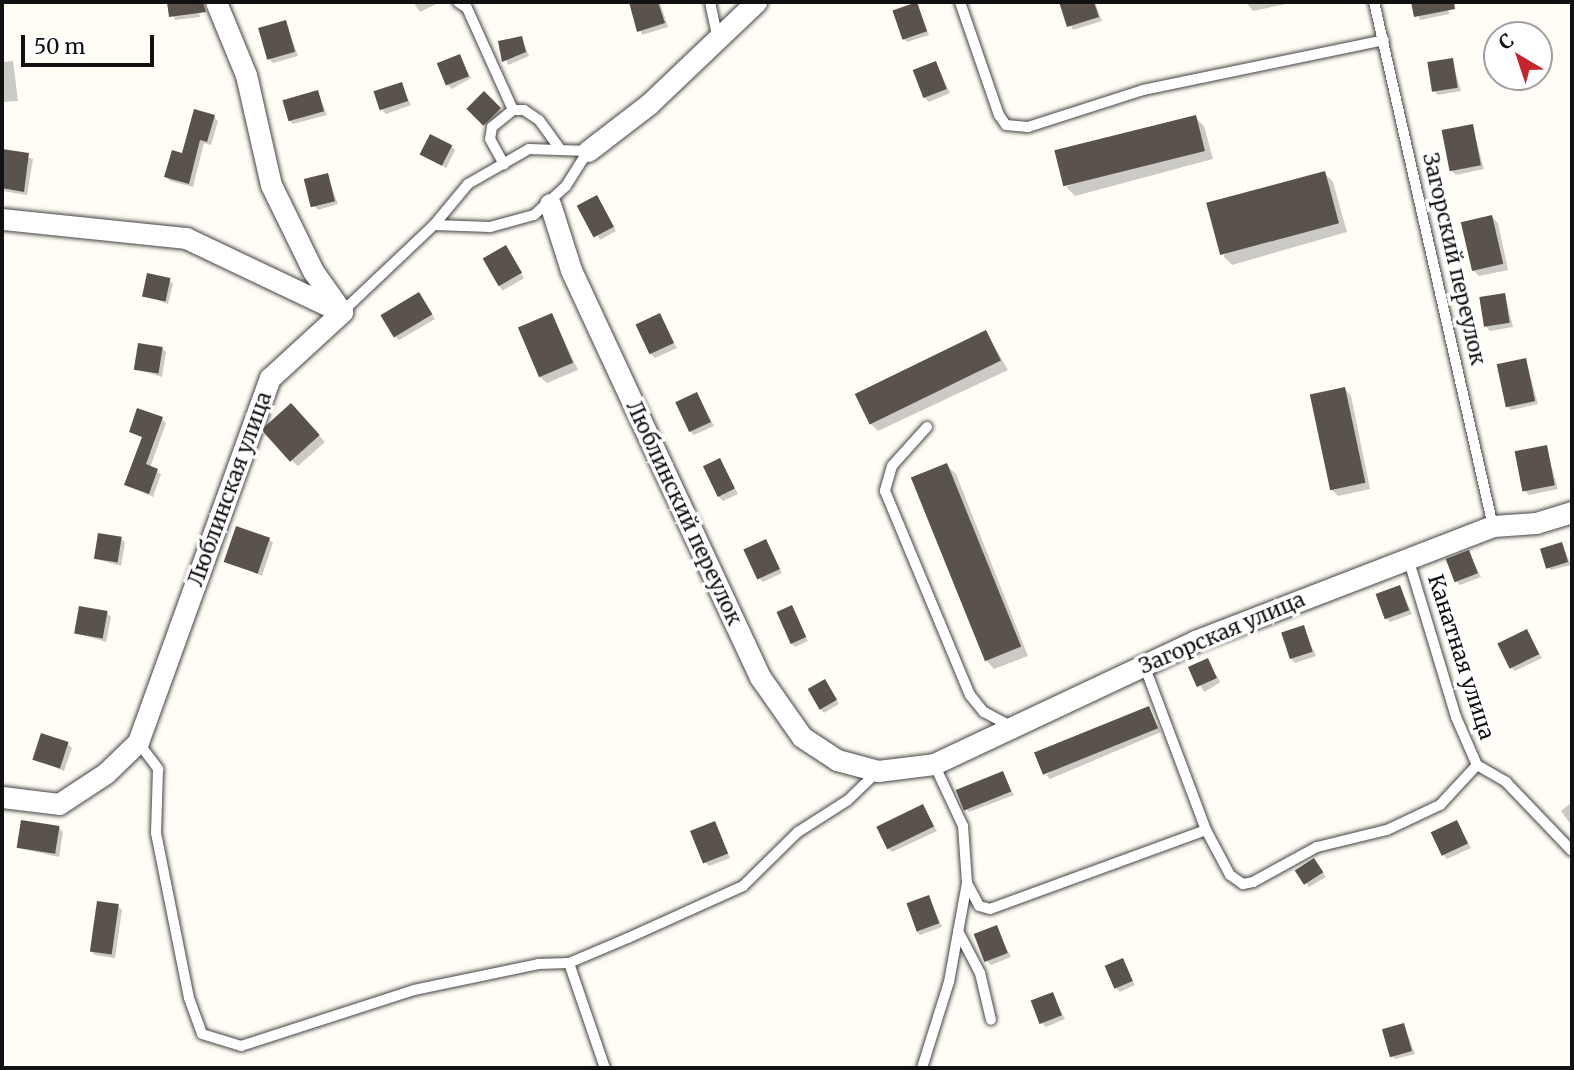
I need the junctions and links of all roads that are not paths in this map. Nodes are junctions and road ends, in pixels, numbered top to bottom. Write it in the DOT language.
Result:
graph roads {
  1 [pos="216,2"];
  2 [pos="458,2"];
  3 [pos="710,2"];
  4 [pos="756,2"];
  5 [pos="960,2"];
  6 [pos="1374,2"];
  7 [pos="717,35"];
  8 [pos="1384,40"];
  9 [pos="513,110"];
  10 [pos="559,148"];
  11 [pos="588,151"];
  12 [pos="504,164"];
  13 [pos="550,204"];
  14 [pos="2,219"];
  15 [pos="434,225"];
  16 [pos="342,312"];
  17 [pos="927,427"];
  18 [pos="1572,512"];
  19 [pos="1493,526"];
  20 [pos="1408,558"];
  21 [pos="1144,665"];
  22 [pos="1012,727"];
  23 [pos="138,742"];
  24 [pos="933,764"];
  25 [pos="1477,765"];
  26 [pos="878,771"];
  27 [pos="2,797"];
  28 [pos="1206,830"];
  29 [pos="1572,851"];
  30 [pos="967,883"];
  31 [pos="958,931"];
  32 [pos="569,964"];
  33 [pos="991,1020"];
  34 [pos="605,1068"];
  35 [pos="922,1068"];
  1 -- 16 [label="street"];
  2 -- 9 [label="lane"];
  3 -- 7 [label="lane"];
  4 -- 7 [label="street"];
  5 -- 8 [label="lane"];
  6 -- 8 [label="lane, Загорский переулок"];
  7 -- 11 [label="street"];
  8 -- 19 [label="lane, Загорский переулок"];
  9 -- 10 [label="lane"];
  9 -- 12 [label="lane"];
  10 -- 11 [label="lane"];
  10 -- 12 [label="lane"];
  11 -- 13 [label="lane"];
  12 -- 15 [label="lane"];
  13 -- 15 [label="lane"];
  13 -- 26 [label="street, Люблинский переулок"];
  14 -- 16 [label="street"];
  15 -- 16 [label="lane"];
  16 -- 23 [label="street, Люблинская улица"];
  17 -- 22 [label="lane"];
  18 -- 19 [label="street, Загорская улица"];
  19 -- 20 [label="street, Загорская улица"];
  20 -- 21 [label="street, Загорская улица"];
  20 -- 25 [label="lane, Канатная улица"];
  21 -- 22 [label="street, Загорская улица"];
  21 -- 28 [label="lane"];
  22 -- 24 [label="street, Загорская улица"];
  23 -- 27 [label="street, Люблинская улица"];
  23 -- 32 [label="lane"];
  24 -- 26 [label="street, Загорская улица"];
  24 -- 30 [label="lane"];
  25 -- 28 [label="lane"];
  25 -- 29 [label="lane, Канатная улица"];
  26 -- 32 [label="lane"];
  28 -- 30 [label="lane"];
  30 -- 31 [label="lane"];
  31 -- 33 [label="lane"];
  31 -- 35 [label="lane"];
  32 -- 34 [label="lane"];
}
